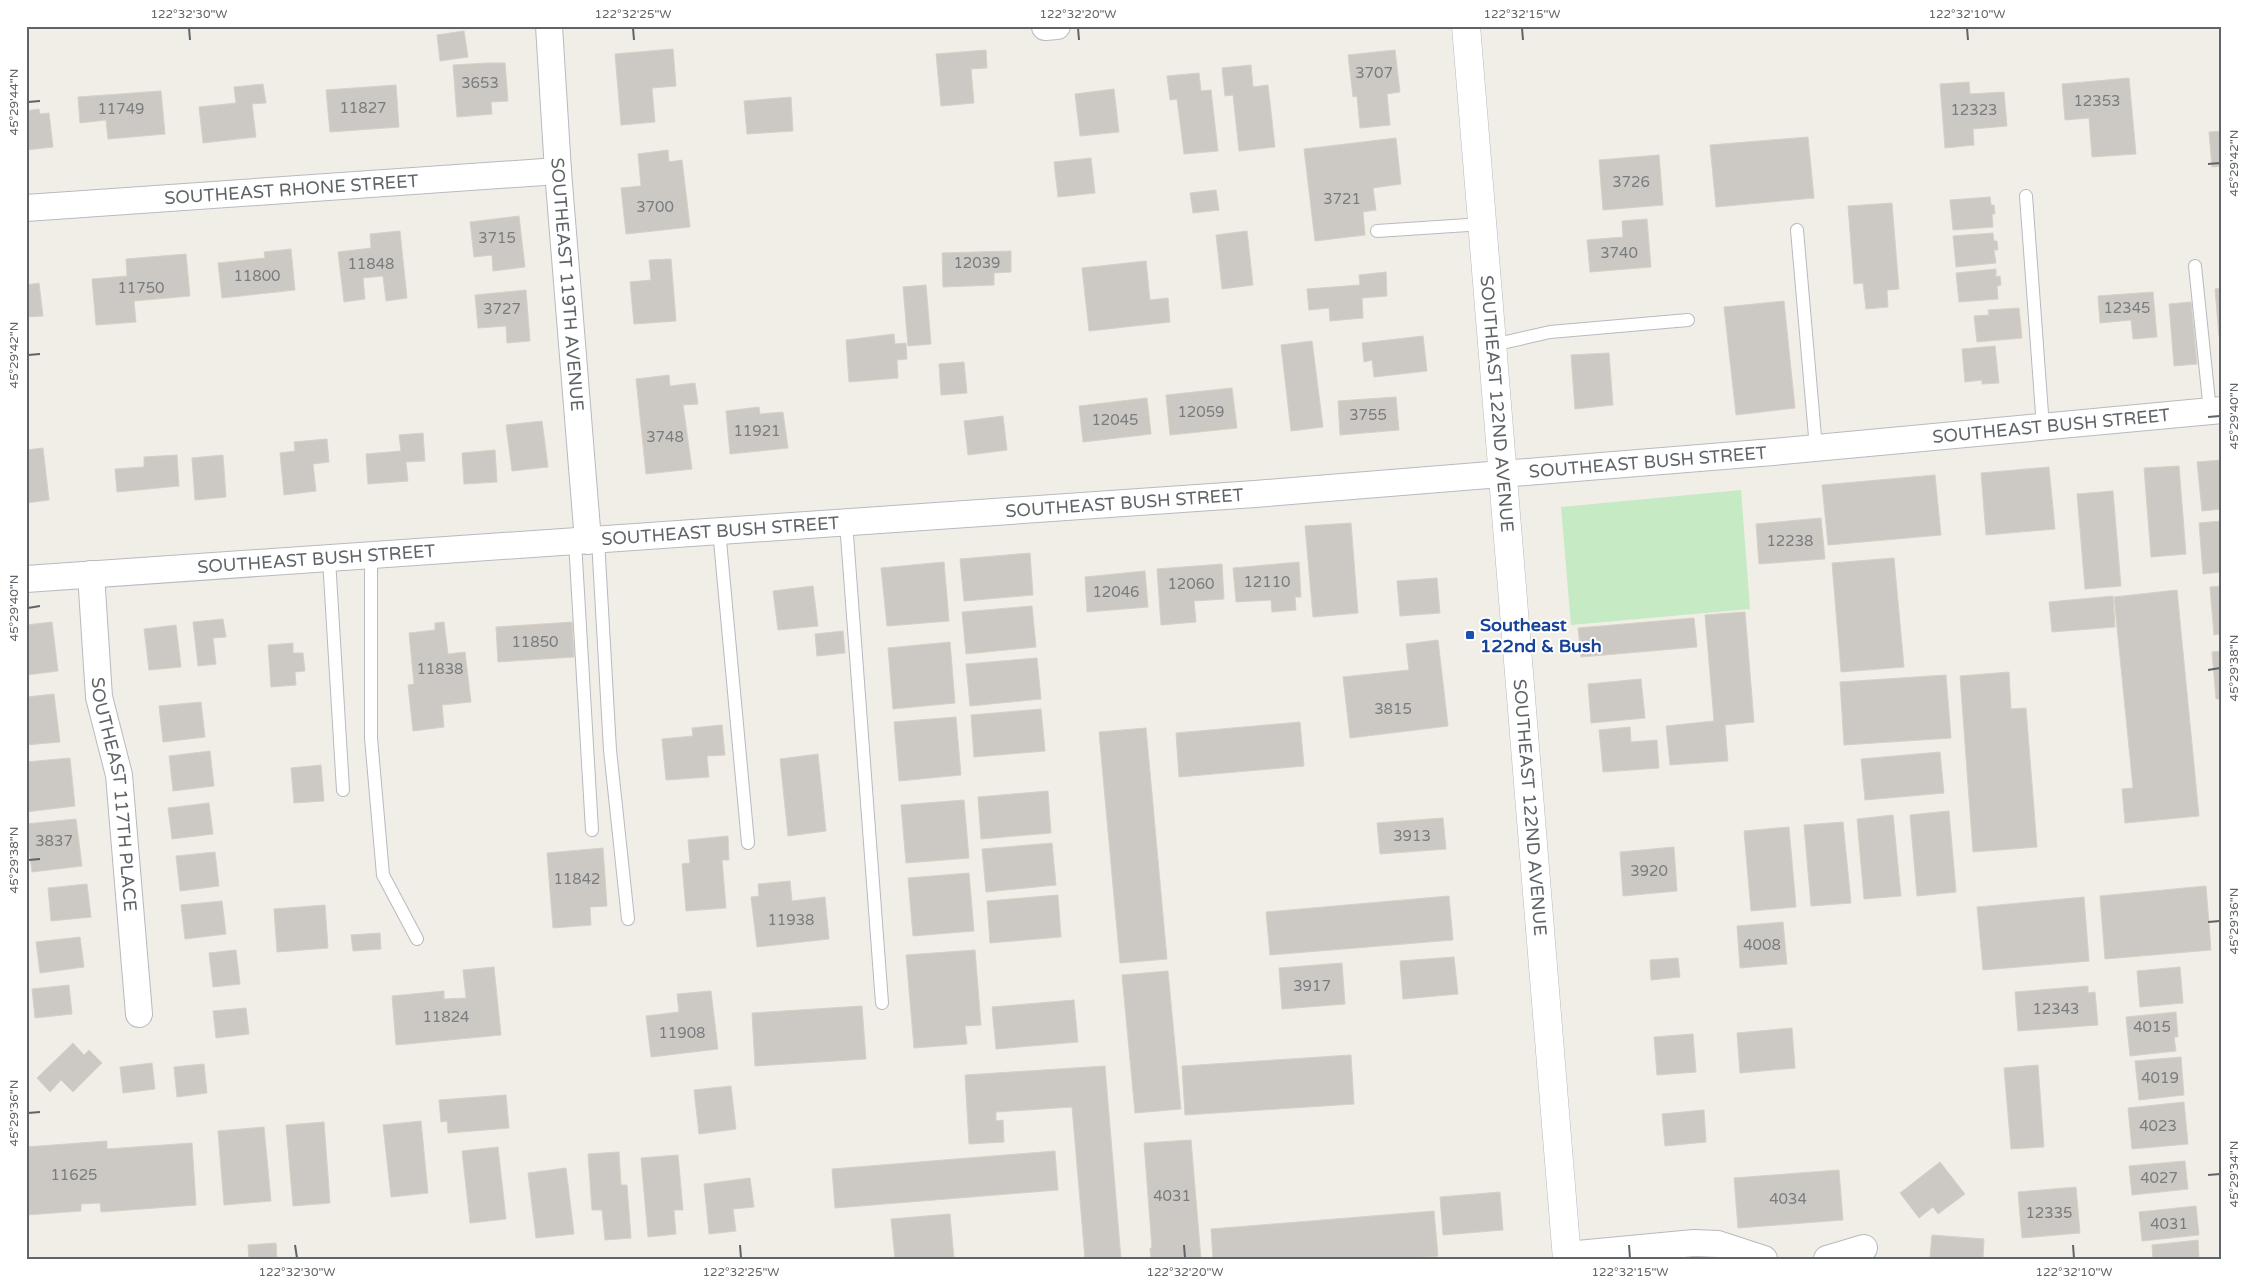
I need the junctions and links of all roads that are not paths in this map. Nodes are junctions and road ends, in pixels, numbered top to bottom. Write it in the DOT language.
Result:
graph roads {
  1 [pos="549,26"];
  2 [pos="1466,26"];
  3 [pos="558,171"];
  4 [pos="2026,196"];
  5 [pos="26,208"];
  6 [pos="1483,224"];
  7 [pos="1798,230"];
  8 [pos="1377,231"];
  9 [pos="2196,266"];
  10 [pos="1688,320"];
  11 [pos="1493,345"];
  12 [pos="2216,411"];
  13 [pos="2043,427"];
  14 [pos="1816,448"];
  15 [pos="1504,474"];
  16 [pos="846,522"];
  17 [pos="719,530"];
  18 [pos="587,541"];
  19 [pos="371,556"];
  20 [pos="329,559"];
  21 [pos="91,574"];
  22 [pos="26,579"];
  23 [pos="343,790"];
  24 [pos="592,830"];
  25 [pos="748,843"];
  26 [pos="628,919"];
  27 [pos="417,938"];
  28 [pos="882,1003"];
  29 [pos="139,1014"];
  30 [pos="1864,1248"];
  31 [pos="1567,1257"];
  32 [pos="1764,1259"];
  33 [pos="1827,1259"];
  1 -- 3 [label="street, SOUTHEAST 119TH AVENUE"];
  2 -- 6 [label="main road, SOUTHEAST 122ND AVENUE"];
  3 -- 5 [label="street, SOUTHEAST RHONE STREET"];
  3 -- 18 [label="street, SOUTHEAST 119TH AVENUE"];
  4 -- 13 [label="lane"];
  6 -- 8 [label="lane"];
  6 -- 11 [label="main road, SOUTHEAST 122ND AVENUE"];
  7 -- 14 [label="lane"];
  9 -- 12 [label="lane"];
  10 -- 11 [label="lane"];
  11 -- 15 [label="main road, SOUTHEAST 122ND AVENUE"];
  12 -- 13 [label="street, SOUTHEAST BUSH STREET"];
  13 -- 14 [label="street, SOUTHEAST BUSH STREET"];
  14 -- 15 [label="street, SOUTHEAST BUSH STREET"];
  15 -- 16 [label="street, SOUTHEAST BUSH STREET"];
  15 -- 31 [label="main road, SOUTHEAST 122ND AVENUE"];
  16 -- 17 [label="street, SOUTHEAST BUSH STREET"];
  16 -- 28 [label="lane"];
  17 -- 18 [label="street, SOUTHEAST BUSH STREET"];
  17 -- 25 [label="lane"];
  18 -- 19 [label="street, SOUTHEAST BUSH STREET"];
  18 -- 24 [label="lane"];
  18 -- 26 [label="lane"];
  19 -- 20 [label="street, SOUTHEAST BUSH STREET"];
  19 -- 27 [label="lane"];
  20 -- 21 [label="street, SOUTHEAST BUSH STREET"];
  20 -- 23 [label="lane"];
  21 -- 22 [label="street, SOUTHEAST BUSH STREET"];
  21 -- 29 [label="street, SOUTHEAST 117TH PLACE"];
  30 -- 33 [label="street"];
  31 -- 32 [label="street"];
}
